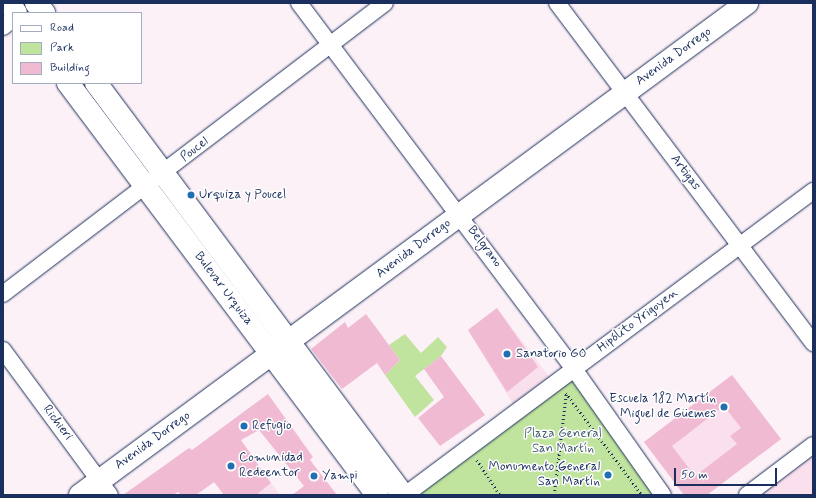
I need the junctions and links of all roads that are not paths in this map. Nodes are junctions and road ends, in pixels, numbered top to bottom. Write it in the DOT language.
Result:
graph roads {
  1 [pos="9,3"];
  2 [pos="36,3"];
  3 [pos="299,3"];
  4 [pos="385,3"];
  5 [pos="557,3"];
  6 [pos="747,3"];
  7 [pos="15,12"];
  8 [pos="23,12"];
  9 [pos="43,12"];
  10 [pos="12,21"];
  11 [pos="3,27"];
  12 [pos="330,44"];
  13 [pos="69,84"];
  14 [pos="97,84"];
  15 [pos="625,94"];
  16 [pos="164,174"];
  17 [pos="146,187"];
  18 [pos="813,191"];
  19 [pos="460,215"];
  20 [pos="739,245"];
  21 [pos="3,294"];
  22 [pos="289,342"];
  23 [pos="813,342"];
  24 [pos="3,350"];
  25 [pos="272,355"];
  26 [pos="574,369"];
  27 [pos="813,445"];
  28 [pos="105,488"];
  29 [pos="80,495"];
  30 [pos="377,495"];
  31 [pos="404,495"];
  32 [pos="663,495"];
  33 [pos="746,495"];
  1 -- 7 [label="main road"];
  2 -- 8 [label="street"];
  2 -- 9 [label="main road"];
  3 -- 12 [label="street, Belgrano"];
  4 -- 12 [label="street, Poucel"];
  5 -- 15 [label="street, Artigas"];
  6 -- 15 [label="main road, Avenida Dorrego"];
  10 -- 11 [label="street"];
  12 -- 16 [label="street, Poucel"];
  12 -- 19 [label="street, Belgrano"];
  13 -- 17 [label="main road, Bulevar Urquiza"];
  14 -- 16 [label="main road, Bulevar Urquiza"];
  15 -- 19 [label="main road, Avenida Dorrego"];
  15 -- 20 [label="street, Artigas"];
  16 -- 17 [label="street, Poucel"];
  16 -- 22 [label="main road, Bulevar Urquiza"];
  17 -- 21 [label="street, Poucel"];
  17 -- 25 [label="main road, Bulevar Urquiza"];
  18 -- 20 [label="street, Hipólito Yrigoyen"];
  19 -- 22 [label="main road, Avenida Dorrego"];
  19 -- 26 [label="street, Belgrano"];
  20 -- 23 [label="street, Artigas"];
  20 -- 26 [label="street, Hipólito Yrigoyen"];
  22 -- 25 [label="main road, Avenida Dorrego"];
  22 -- 31 [label="main road, Bulevar Urquiza"];
  24 -- 28 [label="street, Richieri"];
  25 -- 28 [label="main road, Avenida Dorrego"];
  25 -- 30 [label="main road, Bulevar Urquiza"];
  26 -- 31 [label="street, Hipólito Yrigoyen"];
  26 -- 32 [label="street, Belgrano"];
  27 -- 33 [label="street"];
  28 -- 29 [label="main road, Avenida Dorrego"];
}
